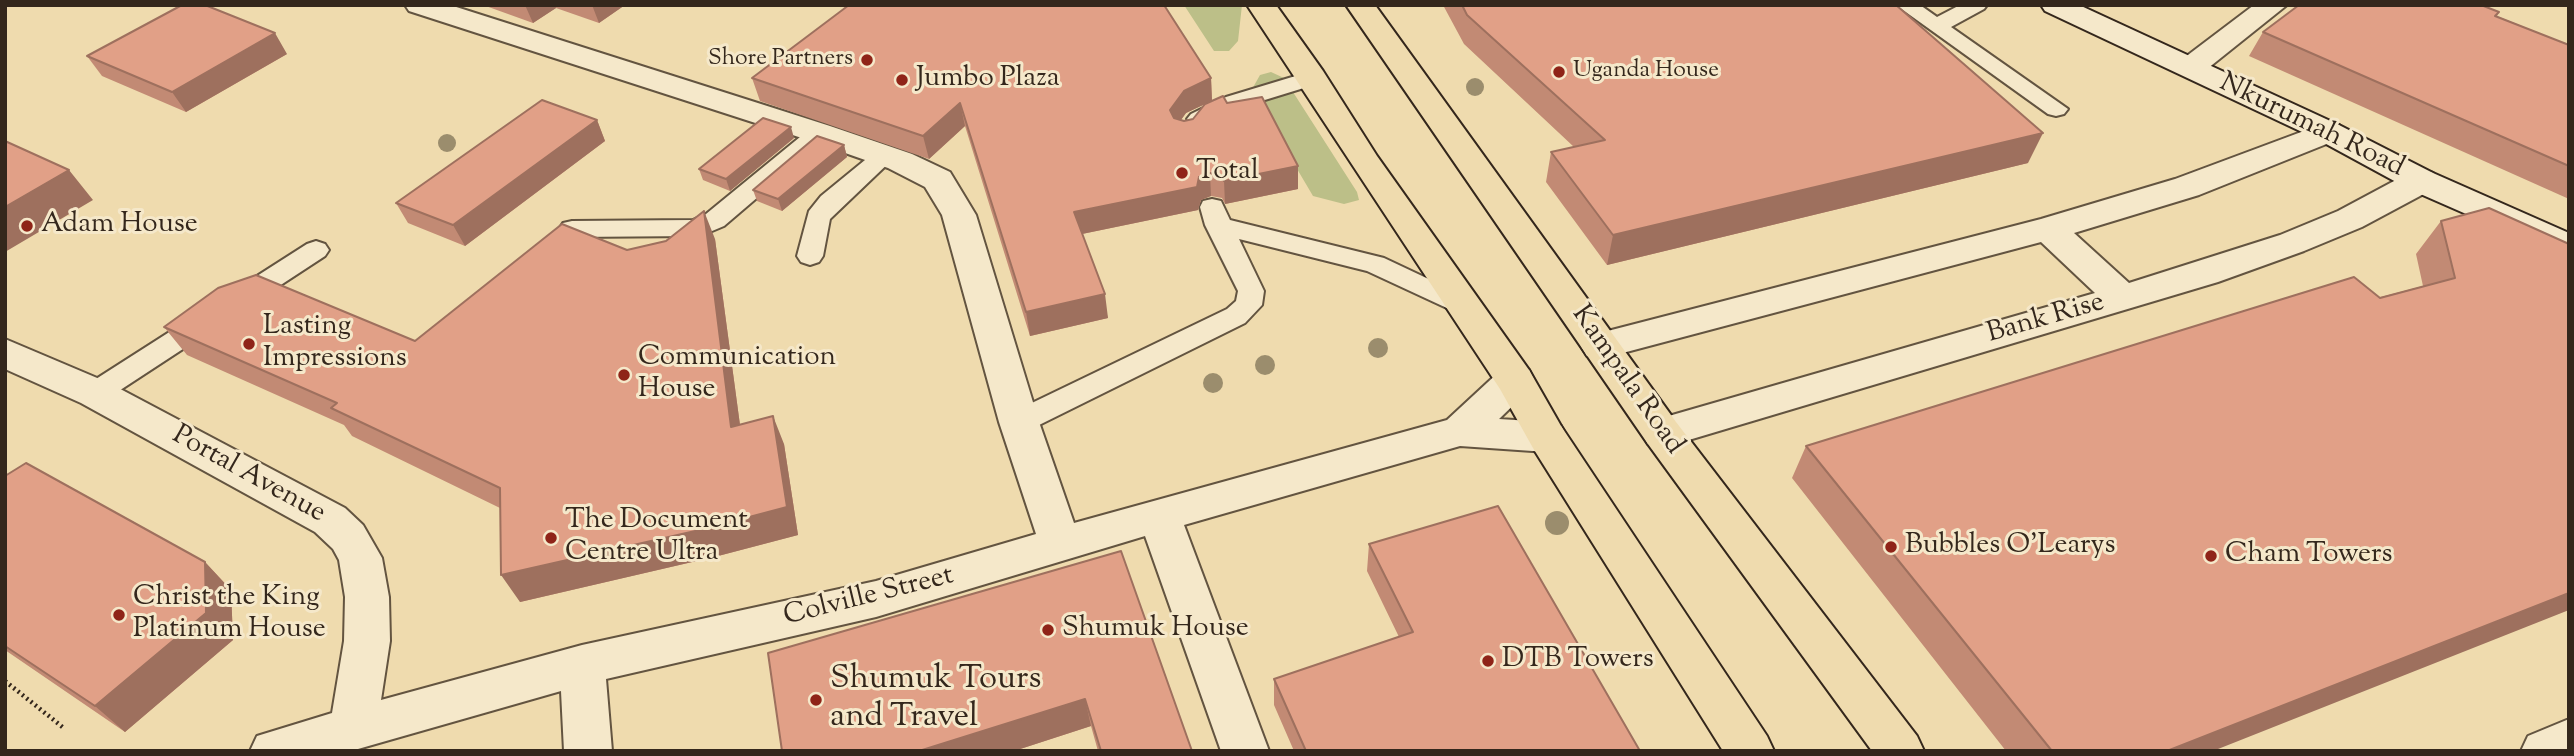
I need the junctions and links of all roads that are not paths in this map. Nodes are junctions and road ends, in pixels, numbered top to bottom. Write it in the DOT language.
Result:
graph roads {
  1 [pos="419,5"];
  2 [pos="1261,5"];
  3 [pos="1360,5"];
  4 [pos="1906,5"];
  5 [pos="1977,5"];
  6 [pos="2054,5"];
  7 [pos="2273,5"];
  8 [pos="1936,26"];
  9 [pos="2191,67"];
  10 [pos="1312,78"];
  11 [pos="2056,109"];
  12 [pos="2328,132"];
  13 [pos="819,133"];
  14 [pos="1186,134"];
  15 [pos="884,156"];
  16 [pos="2421,181"];
  17 [pos="572,229"];
  18 [pos="2048,229"];
  19 [pos="2569,247"];
  20 [pos="316,250"];
  21 [pos="810,256"];
  22 [pos="2122,297"];
  23 [pos="1464,307"];
  24 [pos="1600,346"];
  25 [pos="5,353"];
  26 [pos="1515,380"];
  27 [pos="95,393"];
  28 [pos="1019,422"];
  29 [pos="1461,431"];
  30 [pos="1662,433"];
  31 [pos="1547,437"];
  32 [pos="1159,515"];
  33 [pos="1060,546"];
  34 [pos="582,665"];
  35 [pos="353,729"];
  36 [pos="2569,741"];
  37 [pos="274,751"];
  38 [pos="588,751"];
  39 [pos="1245,751"];
  40 [pos="1750,751"];
  41 [pos="1900,751"];
  42 [pos="2544,751"];
  1 -- 13 [label="street"];
  2 -- 10 [label="main road"];
  3 -- 24 [label="main road, Kampala Road"];
  4 -- 8 [label="lane"];
  5 -- 8 [label="lane"];
  6 -- 9 [label="street, Nkurumah Road"];
  7 -- 9 [label="street"];
  8 -- 11 [label="lane"];
  9 -- 12 [label="street, Nkurumah Road"];
  10 -- 14 [label="lane"];
  10 -- 23 [label="main road"];
  12 -- 16 [label="street, Nkurumah Road"];
  12 -- 18 [label="street"];
  13 -- 15 [label="street"];
  13 -- 17 [label="lane"];
  15 -- 21 [label="lane"];
  15 -- 28 [label="street"];
  16 -- 19 [label="street, Nkurumah Road"];
  16 -- 22 [label="street, Bank Rise"];
  18 -- 22 [label="street"];
  18 -- 24 [label="street"];
  20 -- 27 [label="lane"];
  22 -- 30 [label="street, Bank Rise"];
  23 -- 26 [label="main road"];
  23 -- 28 [label="lane"];
  24 -- 30 [label="main road, Kampala Road"];
  25 -- 27 [label="street, Portal Avenue"];
  26 -- 29 [label="street, Colville Street"];
  26 -- 31 [label="main road"];
  27 -- 35 [label="street, Portal Avenue"];
  28 -- 33 [label="street"];
  29 -- 31 [label="street, Colville Street"];
  29 -- 32 [label="street, Colville Street"];
  30 -- 41 [label="main road, Kampala Road"];
  31 -- 40 [label="main road"];
  32 -- 33 [label="street, Colville Street"];
  32 -- 39 [label="street"];
  33 -- 34 [label="street, Colville Street"];
  34 -- 35 [label="street, Colville Street"];
  34 -- 38 [label="street"];
  35 -- 37 [label="street, Colville Street"];
  36 -- 42 [label="street"];
}
